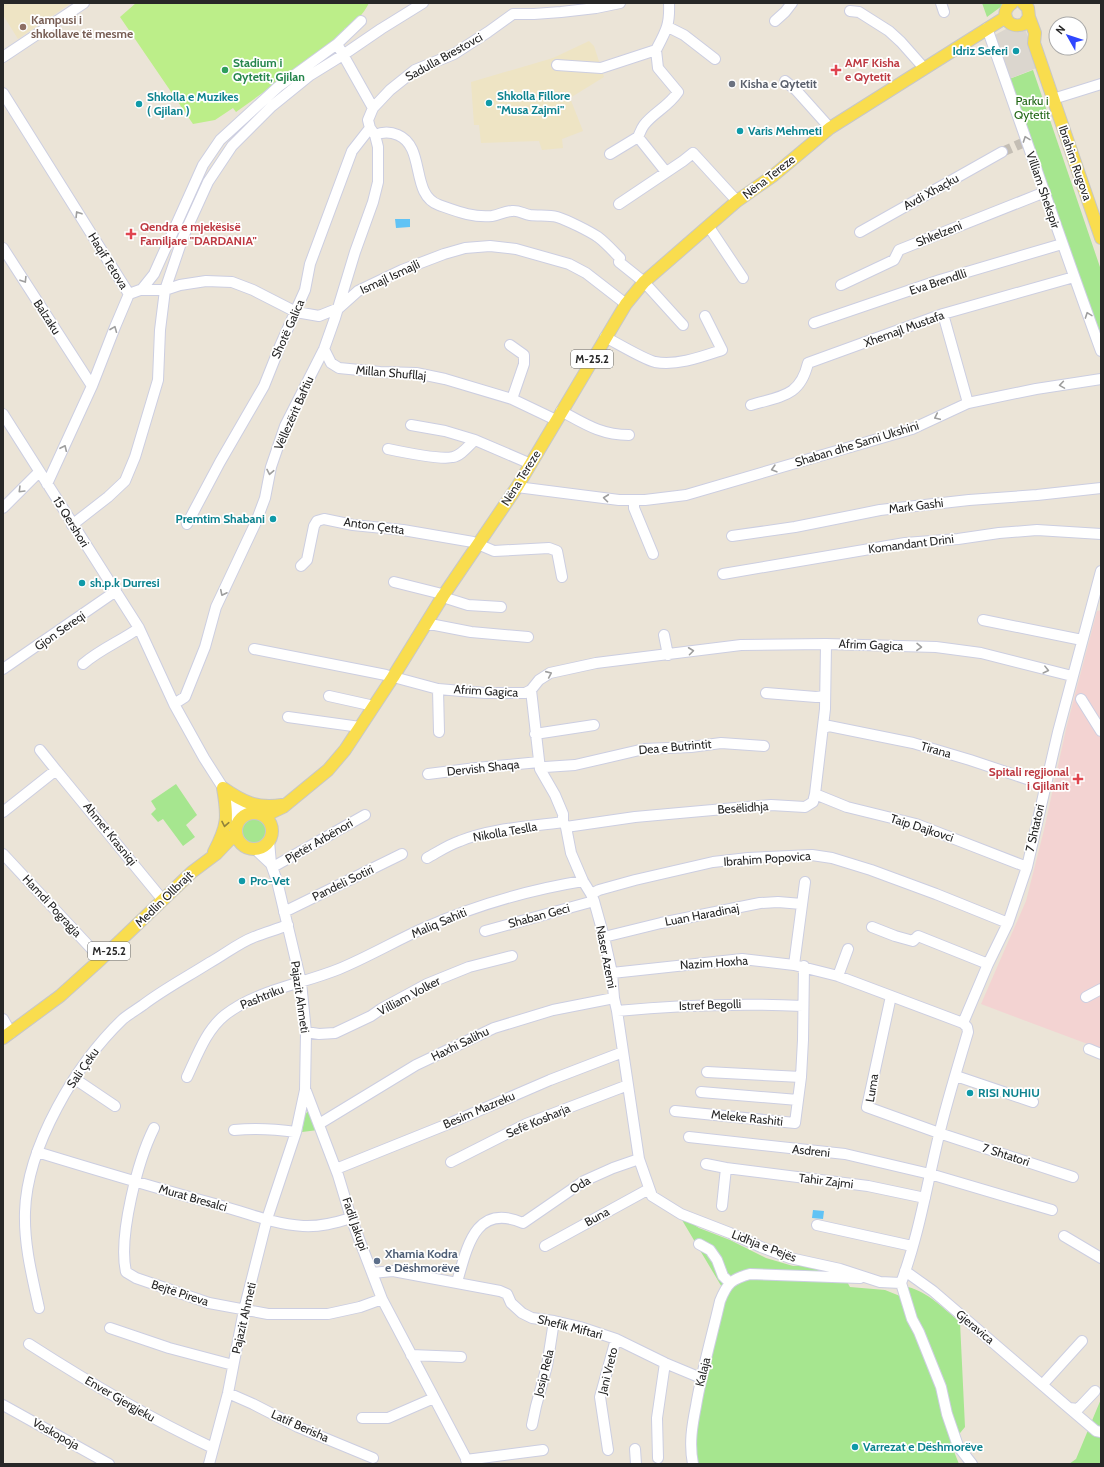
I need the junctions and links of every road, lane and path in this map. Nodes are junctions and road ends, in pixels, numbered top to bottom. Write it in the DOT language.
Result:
graph roads {
  1 [pos="84,3"];
  2 [pos="424,3"];
  3 [pos="620,3"];
  4 [pos="668,3"];
  5 [pos="792,3"];
  6 [pos="1024,3"];
  7 [pos="1009,7"];
  8 [pos="850,11"];
  9 [pos="1029,16"];
  10 [pos="361,21"];
  11 [pos="775,21"];
  12 [pos="1016,26"];
  13 [pos="668,27"];
  14 [pos="987,28"];
  15 [pos="1034,43"];
  16 [pos="337,44"];
  17 [pos="656,50"];
  18 [pos="343,55"];
  19 [pos="3,57"];
  20 [pos="715,60"];
  21 [pos="557,65"];
  22 [pos="924,68"];
  23 [pos="785,81"];
  24 [pos="1101,84"];
  25 [pos="3,93"];
  26 [pos="1053,99"];
  27 [pos="373,108"];
  28 [pos="830,128"];
  29 [pos="372,131"];
  30 [pos="638,137"];
  31 [pos="1002,152"];
  32 [pos="610,154"];
  33 [pos="666,172"];
  34 [pos="1045,192"];
  35 [pos="737,201"];
  36 [pos="619,204"];
  37 [pos="709,227"];
  38 [pos="860,232"];
  39 [pos="1101,238"];
  40 [pos="1062,244"];
  41 [pos="3,248"];
  42 [pos="1074,276"];
  43 [pos="743,278"];
  44 [pos="644,282"];
  45 [pos="841,285"];
  46 [pos="142,290"];
  47 [pos="165,290"];
  48 [pos="129,294"];
  49 [pos="626,304"];
  50 [pos="339,308"];
  51 [pos="296,312"];
  52 [pos="943,314"];
  53 [pos="705,316"];
  54 [pos="814,323"];
  55 [pos="683,325"];
  56 [pos="606,337"];
  57 [pos="510,345"];
  58 [pos="324,350"];
  59 [pos="1101,351"];
  60 [pos="1101,379"];
  61 [pos="92,386"];
  62 [pos="512,399"];
  63 [pos="968,403"];
  64 [pos="751,405"];
  65 [pos="3,414"];
  66 [pos="558,416"];
  67 [pos="411,425"];
  68 [pos="629,435"];
  69 [pos="474,440"];
  70 [pos="388,449"];
  71 [pos="531,464"];
  72 [pos="39,472"];
  73 [pos="47,484"];
  74 [pos="517,487"];
  75 [pos="1101,488"];
  76 [pos="634,501"];
  77 [pos="3,508"];
  78 [pos="187,524"];
  79 [pos="72,525"];
  80 [pos="1101,534"];
  81 [pos="732,536"];
  82 [pos="479,545"];
  83 [pos="653,554"];
  84 [pos="301,566"];
  85 [pos="1101,571"];
  86 [pos="723,574"];
  87 [pos="562,577"];
  88 [pos="394,582"];
  89 [pos="116,591"];
  90 [pos="444,596"];
  91 [pos="501,608"];
  92 [pos="983,620"];
  93 [pos="426,625"];
  94 [pos="139,628"];
  95 [pos="664,635"];
  96 [pos="528,637"];
  97 [pos="1082,640"];
  98 [pos="826,644"];
  99 [pos="254,649"];
  100 [pos="668,654"];
  101 [pos="83,664"];
  102 [pos="3,669"];
  103 [pos="1072,676"];
  104 [pos="393,677"];
  105 [pos="438,689"];
  106 [pos="531,690"];
  107 [pos="766,693"];
  108 [pos="328,696"];
  109 [pos="825,696"];
  110 [pos="1081,699"];
  111 [pos="174,704"];
  112 [pos="374,706"];
  113 [pos="288,717"];
  114 [pos="594,725"];
  115 [pos="360,727"];
  116 [pos="824,728"];
  117 [pos="1101,731"];
  118 [pos="439,732"];
  119 [pos="535,734"];
  120 [pos="764,746"];
  121 [pos="40,750"];
  122 [pos="539,766"];
  123 [pos="56,770"];
  124 [pos="428,774"];
  125 [pos="1045,785"];
  126 [pos="225,791"];
  127 [pos="815,794"];
  128 [pos="285,805"];
  129 [pos="3,812"];
  130 [pos="249,814"];
  131 [pos="365,815"];
  132 [pos="264,816"];
  133 [pos="565,824"];
  134 [pos="272,827"];
  135 [pos="237,828"];
  136 [pos="268,841"];
  137 [pos="251,848"];
  138 [pos="3,854"];
  139 [pos="402,854"];
  140 [pos="214,856"];
  141 [pos="427,858"];
  142 [pos="272,866"];
  143 [pos="1026,867"];
  144 [pos="583,881"];
  145 [pos="805,882"];
  146 [pos="592,898"];
  147 [pos="162,899"];
  148 [pos="802,904"];
  149 [pos="284,912"];
  150 [pos="1008,923"];
  151 [pos="288,925"];
  152 [pos="872,927"];
  153 [pos="485,930"];
  154 [pos="604,937"];
  155 [pos="848,949"];
  156 [pos="512,956"];
  157 [pos="101,959"];
  158 [pos="988,964"];
  159 [pos="799,965"];
  160 [pos="612,973"];
  161 [pos="838,976"];
  162 [pos="300,982"];
  163 [pos="1101,989"];
  164 [pos="891,996"];
  165 [pos="1086,997"];
  166 [pos="614,998"];
  167 [pos="803,1006"];
  168 [pos="617,1011"];
  169 [pos="3,1019"];
  170 [pos="963,1023"];
  171 [pos="306,1032"];
  172 [pos="7,1035"];
  173 [pos="1089,1049"];
  174 [pos="623,1052"];
  175 [pos="1101,1054"];
  176 [pos="707,1072"];
  177 [pos="956,1076"];
  178 [pos="187,1077"];
  179 [pos="801,1077"];
  180 [pos="75,1079"];
  181 [pos="628,1085"];
  182 [pos="305,1090"];
  183 [pos="701,1092"];
  184 [pos="798,1100"];
  185 [pos="1033,1102"];
  186 [pos="115,1106"];
  187 [pos="675,1111"];
  188 [pos="319,1124"];
  189 [pos="154,1128"];
  190 [pos="234,1130"];
  191 [pos="296,1132"];
  192 [pos="939,1134"];
  193 [pos="689,1137"];
  194 [pos="37,1152"];
  195 [pos="639,1158"];
  196 [pos="451,1162"];
  197 [pos="706,1164"];
  198 [pos="726,1168"];
  199 [pos="336,1169"];
  200 [pos="930,1174"];
  201 [pos="1073,1177"];
  202 [pos="136,1182"];
  203 [pos="649,1189"];
  204 [pos="925,1198"];
  205 [pos="722,1206"];
  206 [pos="1052,1210"];
  207 [pos="351,1218"];
  208 [pos="267,1219"];
  209 [pos="817,1226"];
  210 [pos="1064,1236"];
  211 [pos="699,1244"];
  212 [pos="545,1246"];
  213 [pos="912,1246"];
  214 [pos="1101,1258"];
  215 [pos="905,1271"];
  216 [pos="372,1273"];
  217 [pos="862,1277"];
  218 [pos="457,1282"];
  219 [pos="730,1283"];
  220 [pos="901,1283"];
  221 [pos="382,1299"];
  222 [pos="39,1308"];
  223 [pos="244,1310"];
  224 [pos="554,1321"];
  225 [pos="110,1328"];
  226 [pos="616,1339"];
  227 [pos="1082,1342"];
  228 [pos="29,1344"];
  229 [pos="412,1355"];
  230 [pos="461,1356"];
  231 [pos="665,1363"];
  232 [pos="233,1365"];
  233 [pos="700,1378"];
  234 [pos="1043,1384"];
  235 [pos="1095,1391"];
  236 [pos="228,1393"];
  237 [pos="434,1398"];
  238 [pos="3,1405"];
  239 [pos="1069,1408"];
  240 [pos="362,1418"];
  241 [pos="532,1425"];
  242 [pos="1101,1432"];
  243 [pos="213,1448"];
  244 [pos="636,1449"];
  245 [pos="543,1450"];
  246 [pos="608,1450"];
  247 [pos="373,1458"];
  248 [pos="658,1458"];
  249 [pos="467,1462"];
  250 [pos="109,1464"];
  251 [pos="209,1464"];
  252 [pos="636,1464"];
  253 [pos="693,1464"];
  254 [pos="972,1464"];
  1 -- 19 [label="street"];
  2 -- 18 [label="street"];
  3 -- 27 [label="street, Sadulla Brestovci"];
  4 -- 13 [label="street"];
  5 -- 11 [label="street"];
  6 -- 9 [label="main road, Ibrahim Rugova"];
  7 -- 12 [label="main road, Ibrahim Rugova / M-25.2"];
  7 -- 14 [label="main road, Nëna Tereze / M-25.2"];
  8 -- 22 [label="street"];
  9 -- 12 [label="main road"];
  9 -- 15 [label="main road, Ibrahim Rugova"];
  10 -- 16 [label="street"];
  12 -- 15 [label="main road, Ibrahim Rugova"];
  13 -- 17 [label="street"];
  13 -- 20 [label="street"];
  14 -- 22 [label="main road, Nëna Tereze / M-25.2"];
  34 -- 14 [label="street, Villiam Shekspir, one-way"];
  15 -- 26 [label="main road, Ibrahim Rugova"];
  16 -- 18 [label="street"];
  16 -- 46 [label="street"];
  17 -- 21 [label="street"];
  17 -- 30 [label="street"];
  18 -- 27 [label="street"];
  18 -- 47 [label="street"];
  22 -- 28 [label="main road, Nëna Tereze / M-25.2"];
  23 -- 28 [label="street"];
  24 -- 26 [label="street"];
  48 -- 25 [label="street, Haqif Tetova, one-way"];
  26 -- 39 [label="main road, Ibrahim Rugova"];
  27 -- 29 [label="street"];
  28 -- 35 [label="main road, Nëna Tereze / M-25.2"];
  29 -- 44 [label="street"];
  29 -- 50 [label="street, Vëllezërit Baftiu"];
  29 -- 51 [label="street, Shotë Galica"];
  30 -- 32 [label="street"];
  30 -- 33 [label="street"];
  31 -- 38 [label="street, Avdi Xhaçku"];
  33 -- 35 [label="street"];
  33 -- 36 [label="street"];
  34 -- 40 [label="street, Villiam Shekspir"];
  34 -- 45 [label="street, Shkelzeni"];
  35 -- 37 [label="main road, Nëna Tereze / M-25.2"];
  37 -- 43 [label="street"];
  37 -- 44 [label="main road, Nëna Tereze / M-25.2"];
  40 -- 42 [label="street, Villiam Shekspir"];
  40 -- 54 [label="street, Eva Brendlli"];
  41 -- 61 [label="street, Balzaku, one-way"];
  42 -- 52 [label="street, Xhemajl Mustafa"];
  59 -- 42 [label="street, Villiam Shekspir, one-way"];
  44 -- 49 [label="main road, Nëna Tereze / M-25.2"];
  44 -- 55 [label="street"];
  46 -- 47 [label="street, Ismajl Ismajli"];
  46 -- 48 [label="street, Ismajl Ismajli"];
  47 -- 51 [label="street, Ismajl Ismajli"];
  47 -- 79 [label="street"];
  61 -- 48 [label="street, Haqif Tetova, one-way"];
  49 -- 50 [label="street, Ismajl Ismajli"];
  49 -- 56 [label="main road, Nëna Tereze / M-25.2"];
  50 -- 51 [label="street, Ismajl Ismajli"];
  50 -- 58 [label="street, Vëllezërit Baftiu"];
  51 -- 78 [label="street, Shotë Galica"];
  52 -- 63 [label="street"];
  52 -- 64 [label="street, Xhemajl Mustafa"];
  53 -- 56 [label="street"];
  56 -- 66 [label="main road, Nëna Tereze / M-25.2"];
  57 -- 62 [label="street"];
  58 -- 62 [label="street, Millan Shufllaj"];
  58 -- 111 [label="street, Vëllezërit Baftiu, one-way"];
  60 -- 63 [label="street, Shaban dhe Sami Ukshini, one-way"];
  73 -- 61 [label="street, Haqif Tetova, one-way"];
  62 -- 66 [label="street, Millan Shufllaj"];
  63 -- 76 [label="street, Shaban dhe Sami Ukshini, one-way"];
  65 -- 72 [label="street, 15 Qershori"];
  66 -- 68 [label="street"];
  66 -- 71 [label="main road, Nëna Tereze / M-25.2"];
  67 -- 69 [label="street"];
  69 -- 70 [label="street"];
  69 -- 71 [label="street"];
  71 -- 74 [label="main road, Nëna Tereze / M-25.2"];
  72 -- 73 [label="street, 15 Qershori"];
  72 -- 77 [label="street, one-way"];
  73 -- 79 [label="street, 15 Qershori"];
  76 -- 74 [label="street, Shaban dhe Sami Ukshini, one-way"];
  74 -- 82 [label="main road, Nëna Tereze / M-25.2"];
  75 -- 81 [label="street, Mark Gashi"];
  76 -- 83 [label="street"];
  79 -- 89 [label="street, 15 Qershori"];
  80 -- 86 [label="street, Komandant Drini"];
  82 -- 84 [label="street, Anton Çetta"];
  82 -- 87 [label="street"];
  82 -- 90 [label="main road, Nëna Tereze / M-25.2"];
  85 -- 97 [label="street, 7 Shtatori"];
  88 -- 90 [label="street"];
  89 -- 94 [label="street, 15 Qershori"];
  89 -- 102 [label="street, Gjon Sereqi"];
  90 -- 91 [label="street"];
  90 -- 93 [label="main road, Nëna Tereze / M-25.2"];
  92 -- 97 [label="street"];
  93 -- 96 [label="street"];
  93 -- 104 [label="main road, Nëna Tereze / M-25.2"];
  94 -- 101 [label="street"];
  94 -- 111 [label="street, 15 Qershori"];
  95 -- 100 [label="street"];
  97 -- 103 [label="street, 7 Shtatori"];
  100 -- 98 [label="street, Afrim Gagica, one-way"];
  98 -- 103 [label="street, Afrim Gagica, one-way"];
  98 -- 109 [label="street"];
  99 -- 104 [label="street"];
  106 -- 100 [label="street, Afrim Gagica, one-way"];
  103 -- 125 [label="street, 7 Shtatori"];
  104 -- 105 [label="street, Afrim Gagica"];
  104 -- 112 [label="main road, Nëna Tereze / M-25.2"];
  105 -- 106 [label="street, Afrim Gagica"];
  105 -- 118 [label="street, Afrim Gagica"];
  106 -- 119 [label="street, Naser Azemi"];
  107 -- 109 [label="street"];
  108 -- 112 [label="street"];
  109 -- 116 [label="street"];
  110 -- 117 [label="street"];
  111 -- 126 [label="street, 15 Qershori"];
  112 -- 115 [label="main road, Nëna Tereze / M-25.2"];
  113 -- 115 [label="street"];
  114 -- 119 [label="street"];
  115 -- 128 [label="main road, Nëna Tereze / M-25.2"];
  116 -- 125 [label="street, Tirana"];
  116 -- 127 [label="street"];
  119 -- 122 [label="street, Naser Azemi"];
  120 -- 122 [label="street, Dea e Butrintit"];
  121 -- 123 [label="street, Ahmet Krasniqi"];
  122 -- 124 [label="street, Dervish Shaqa"];
  122 -- 133 [label="street, Naser Azemi"];
  123 -- 129 [label="street"];
  123 -- 147 [label="street, Ahmet Krasniqi"];
  125 -- 143 [label="street, 7 Shtatori"];
  126 -- 128 [label="main road"];
  126 -- 130 [label="street, 15 Qershori"];
  126 -- 135 [label="street, 15 Qershori"];
  126 -- 140 [label="main road, one-way"];
  127 -- 133 [label="street, Besëlidhja"];
  127 -- 143 [label="street, Taip Dajkovci"];
  128 -- 132 [label="main road, Nëna Tereze / M-25.2"];
  128 -- 134 [label="main road, Nëna Tereze / M-25.2"];
  130 -- 132 [label="main road"];
  130 -- 135 [label="main road, M-25.2"];
  131 -- 142 [label="street, Pjetër Arbënori"];
  132 -- 134 [label="main road"];
  133 -- 141 [label="street, Nikolla Teslla"];
  133 -- 144 [label="street, Naser Azemi"];
  134 -- 136 [label="main road, M-25.2"];
  135 -- 137 [label="main road"];
  135 -- 140 [label="main road, Medlin Ollbrajt / M-25.2"];
  136 -- 137 [label="main road, M-25.2"];
  136 -- 142 [label="street, Pajazit Ahmeti"];
  137 -- 140 [label="main road, Medlin Ollbrajt / M-25.2"];
  137 -- 142 [label="street"];
  138 -- 157 [label="street, Hamdi Pogragja"];
  139 -- 149 [label="street, Pandeli Sotiri"];
  140 -- 147 [label="main road, Medlin Ollbrajt / M-25.2"];
  142 -- 149 [label="street, Pajazit Ahmeti"];
  143 -- 150 [label="street, 7 Shtatori"];
  144 -- 146 [label="street, Naser Azemi"];
  144 -- 162 [label="street, Maliq Sahiti"];
  145 -- 148 [label="street"];
  146 -- 150 [label="street, Ibrahim Popovica"];
  146 -- 153 [label="street, Shaban Geci"];
  146 -- 154 [label="street, Naser Azemi"];
  147 -- 157 [label="main road, Medlin Ollbrajt / M-25.2"];
  148 -- 154 [label="street, Luan Haradinaj"];
  148 -- 159 [label="street"];
  149 -- 151 [label="street, Pajazit Ahmeti"];
  150 -- 158 [label="street, 7 Shtatori"];
  151 -- 162 [label="street, Pajazit Ahmeti"];
  151 -- 180 [label="street, Sali Çeku"];
  152 -- 158 [label="street"];
  154 -- 160 [label="street, Naser Azemi"];
  155 -- 161 [label="street"];
  156 -- 171 [label="street, Villiam Volker"];
  157 -- 172 [label="main road, Medlin Ollbrajt / M-25.2"];
  158 -- 170 [label="street, 7 Shtatori"];
  159 -- 160 [label="street, Nazim Hoxha"];
  159 -- 161 [label="street, Nazim Hoxha"];
  159 -- 167 [label="street, Meleke Rashiti"];
  160 -- 166 [label="street, Naser Azemi"];
  161 -- 164 [label="street, Nazim Hoxha"];
  162 -- 171 [label="street, Pajazit Ahmeti"];
  162 -- 178 [label="street, Pashtriku"];
  163 -- 165 [label="street"];
  164 -- 170 [label="street, Nazim Hoxha"];
  164 -- 192 [label="street, Luma"];
  166 -- 168 [label="street, Naser Azemi"];
  166 -- 188 [label="street, Haxhi Salihu"];
  167 -- 168 [label="street, Istref Begolli"];
  167 -- 179 [label="street, Meleke Rashiti"];
  168 -- 174 [label="street, Naser Azemi"];
  169 -- 172 [label="street"];
  170 -- 177 [label="street"];
  171 -- 182 [label="street, Pajazit Ahmeti"];
  173 -- 175 [label="street"];
  174 -- 181 [label="street, Naser Azemi"];
  174 -- 199 [label="street, Besim Mazreku"];
  176 -- 179 [label="street"];
  177 -- 185 [label="street"];
  177 -- 192 [label="street"];
  179 -- 184 [label="street, Meleke Rashiti"];
  180 -- 186 [label="street"];
  180 -- 194 [label="street, Sali Çeku"];
  181 -- 195 [label="street, Naser Azemi"];
  181 -- 196 [label="street, Sefë Kosharja"];
  182 -- 188 [label="street, Fadil Jakupi"];
  182 -- 191 [label="street, Pajazit Ahmeti"];
  183 -- 184 [label="street, Meleke Rashiti"];
  184 -- 187 [label="street, Meleke Rashiti"];
  188 -- 199 [label="street, Fadil Jakupi"];
  189 -- 202 [label="street, Bejtë Pireva"];
  190 -- 191 [label="street"];
  191 -- 208 [label="street, Pajazit Ahmeti"];
  192 -- 200 [label="street"];
  192 -- 201 [label="street, 7 Shtatori"];
  193 -- 200 [label="street, Asdreni"];
  194 -- 202 [label="street, Murat Bresalci"];
  194 -- 222 [label="street, Sali Çeku"];
  195 -- 203 [label="street, Naser Azemi"];
  195 -- 218 [label="street, Oda"];
  197 -- 198 [label="street, Tahir Zajmi"];
  198 -- 204 [label="street, Tahir Zajmi"];
  198 -- 205 [label="street"];
  199 -- 207 [label="street, Fadil Jakupi"];
  200 -- 204 [label="street"];
  200 -- 206 [label="street, Asdreni"];
  202 -- 208 [label="street, Murat Bresalci"];
  202 -- 223 [label="street, Bejtë Pireva"];
  203 -- 212 [label="street, Buna"];
  203 -- 217 [label="street, Lidhja e Pejës"];
  204 -- 213 [label="street"];
  207 -- 208 [label="street, Murat Bresalci"];
  207 -- 216 [label="street, Fadil Jakupi"];
  208 -- 223 [label="street, Pajazit Ahmeti"];
  209 -- 213 [label="street"];
  210 -- 214 [label="street"];
  211 -- 219 [label="street"];
  213 -- 215 [label="street"];
  215 -- 220 [label="street"];
  215 -- 234 [label="street, Gjeravica"];
  216 -- 218 [label="street, Shefik Miftari"];
  216 -- 221 [label="street, Fadil Jakupi"];
  217 -- 219 [label="street"];
  217 -- 220 [label="street, Lidhja e Pejës"];
  218 -- 224 [label="street, Shefik Miftari"];
  219 -- 233 [label="street, Kalaja"];
  220 -- 254 [label="street"];
  221 -- 223 [label="street, Bejtë Pireva"];
  221 -- 229 [label="street, Fadil Jakupi"];
  223 -- 232 [label="street, Pajazit Ahmeti"];
  224 -- 226 [label="street, Shefik Miftari"];
  224 -- 241 [label="street, Josip Rela"];
  225 -- 232 [label="street, Pajazit Ahmeti"];
  226 -- 231 [label="street, Shefik Miftari"];
  226 -- 246 [label="street, Jani Vreto"];
  227 -- 234 [label="street"];
  228 -- 243 [label="street, Enver Gjergjeku"];
  229 -- 230 [label="street"];
  229 -- 237 [label="street, Fadil Jakupi"];
  231 -- 233 [label="street, Shefik Miftari"];
  231 -- 248 [label="street"];
  232 -- 236 [label="street, Pajazit Ahmeti"];
  233 -- 253 [label="street, Kalaja"];
  234 -- 239 [label="street, Gjeravica"];
  235 -- 239 [label="street"];
  236 -- 243 [label="street, Pajazit Ahmeti"];
  236 -- 247 [label="street, Latif Berisha"];
  237 -- 240 [label="street"];
  237 -- 249 [label="street, Fadil Jakupi"];
  238 -- 250 [label="street, Voskopoja"];
  239 -- 242 [label="street, Gjeravica"];
  243 -- 251 [label="street, Pajazit Ahmeti"];
  244 -- 252 [label="street"];
  245 -- 249 [label="street, Fadil Jakupi"];
}
